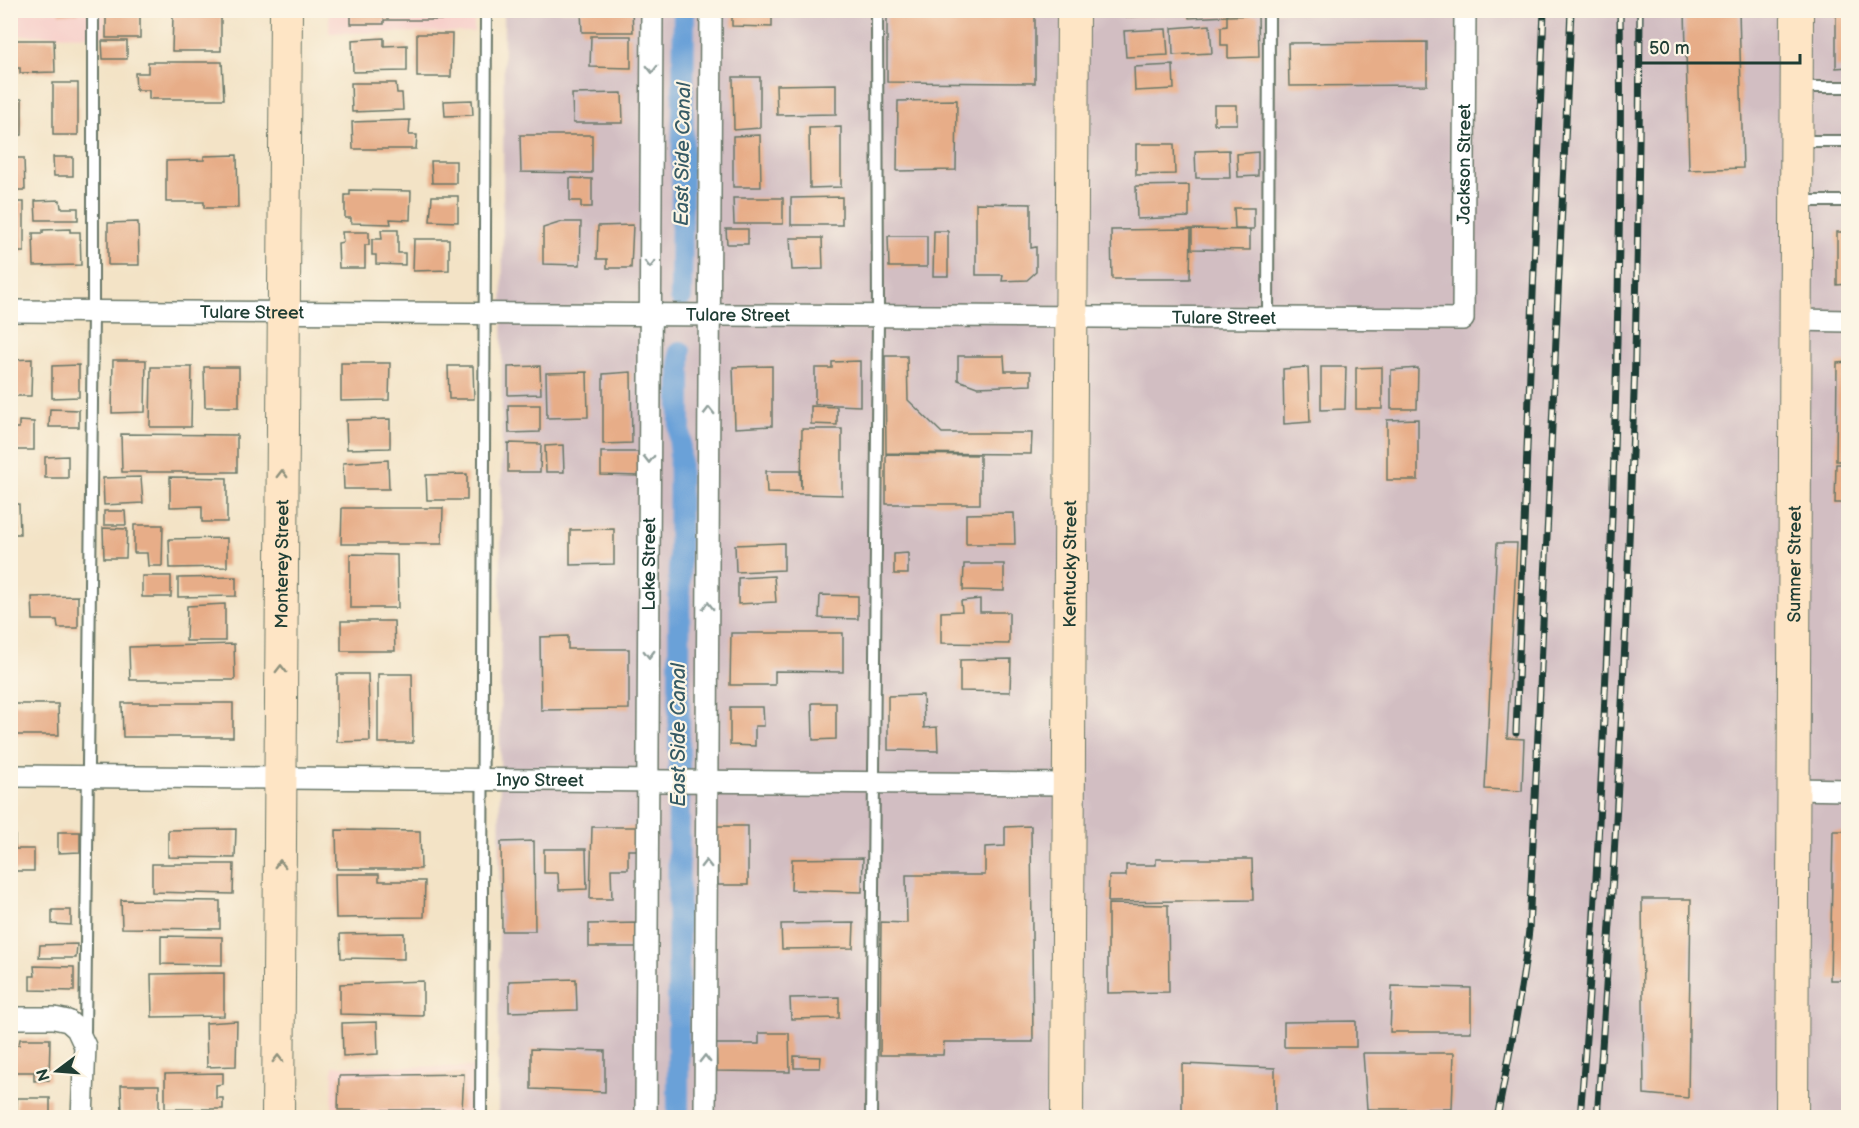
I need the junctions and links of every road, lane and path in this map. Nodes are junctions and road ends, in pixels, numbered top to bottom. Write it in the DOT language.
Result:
graph roads {
  1 [pos="93,10"];
  2 [pos="286,10"];
  3 [pos="486,10"];
  4 [pos="652,10"];
  5 [pos="711,10"];
  6 [pos="878,10"];
  7 [pos="1073,10"];
  8 [pos="1269,10"];
  9 [pos="1465,10"];
  10 [pos="1797,10"];
  11 [pos="1797,87"];
  12 [pos="1848,87"];
  13 [pos="1797,141"];
  14 [pos="1848,141"];
  15 [pos="1796,201"];
  16 [pos="1848,201"];
  17 [pos="10,311"];
  18 [pos="93,312"];
  19 [pos="283,312"];
  20 [pos="485,314"];
  21 [pos="650,314"];
  22 [pos="709,315"];
  23 [pos="878,316"];
  24 [pos="1072,316"];
  25 [pos="1268,318"];
  26 [pos="1463,319"];
  27 [pos="1796,320"];
  28 [pos="1848,321"];
  29 [pos="10,776"];
  30 [pos="89,776"];
  31 [pos="280,778"];
  32 [pos="482,779"];
  33 [pos="648,781"];
  34 [pos="707,781"];
  35 [pos="873,783"];
  36 [pos="1069,784"];
  37 [pos="1793,789"];
  38 [pos="1848,790"];
  39 [pos="10,1018"];
  40 [pos="85,1046"];
  41 [pos="82,1118"];
  42 [pos="278,1118"];
  43 [pos="481,1118"];
  44 [pos="646,1118"];
  45 [pos="705,1118"];
  46 [pos="871,1118"];
  47 [pos="1067,1118"];
  48 [pos="1792,1118"];
  1 -- 18 [label="lane"];
  2 -- 19 [label="street, Monterey Street"];
  3 -- 20 [label="lane"];
  4 -- 21 [label="street, Lake Street, one-way"];
  5 -- 22 [label="street"];
  6 -- 23 [label="lane"];
  7 -- 24 [label="street, Kentucky Street"];
  8 -- 25 [label="lane"];
  9 -- 26 [label="street, Jackson Street"];
  10 -- 11 [label="street, Sumner Street"];
  11 -- 12 [label="lane"];
  11 -- 13 [label="street, Sumner Street"];
  13 -- 14 [label="lane"];
  13 -- 15 [label="street, Sumner Street"];
  15 -- 16 [label="lane"];
  15 -- 27 [label="street, Sumner Street"];
  17 -- 18 [label="street, Tulare Street"];
  18 -- 19 [label="street, Tulare Street"];
  18 -- 30 [label="lane"];
  19 -- 20 [label="street, Tulare Street"];
  31 -- 19 [label="street, Monterey Street, one-way"];
  20 -- 21 [label="street, Tulare Street"];
  20 -- 32 [label="lane"];
  21 -- 22 [label="street, Tulare Street"];
  21 -- 33 [label="street, Lake Street, one-way"];
  22 -- 23 [label="street, Tulare Street"];
  34 -- 22 [label="street, one-way"];
  23 -- 24 [label="street, Tulare Street"];
  23 -- 35 [label="lane"];
  24 -- 25 [label="street, Tulare Street"];
  24 -- 36 [label="street, Kentucky Street"];
  25 -- 26 [label="street, Tulare Street"];
  27 -- 28 [label="street"];
  27 -- 37 [label="street, Sumner Street"];
  29 -- 30 [label="street, Inyo Street"];
  30 -- 31 [label="street, Inyo Street"];
  30 -- 40 [label="lane"];
  31 -- 32 [label="street, Inyo Street"];
  42 -- 31 [label="street, Monterey Street, one-way"];
  32 -- 33 [label="street, Inyo Street"];
  32 -- 43 [label="lane"];
  33 -- 34 [label="street, Inyo Street"];
  33 -- 44 [label="street, Lake Street"];
  34 -- 35 [label="street, Inyo Street"];
  45 -- 34 [label="street, one-way"];
  35 -- 36 [label="street, Inyo Street"];
  35 -- 46 [label="lane"];
  36 -- 47 [label="street, Kentucky Street"];
  37 -- 38 [label="street"];
  37 -- 48 [label="street, Sumner Street"];
  39 -- 40 [label="street"];
  40 -- 41 [label="street"];
}
